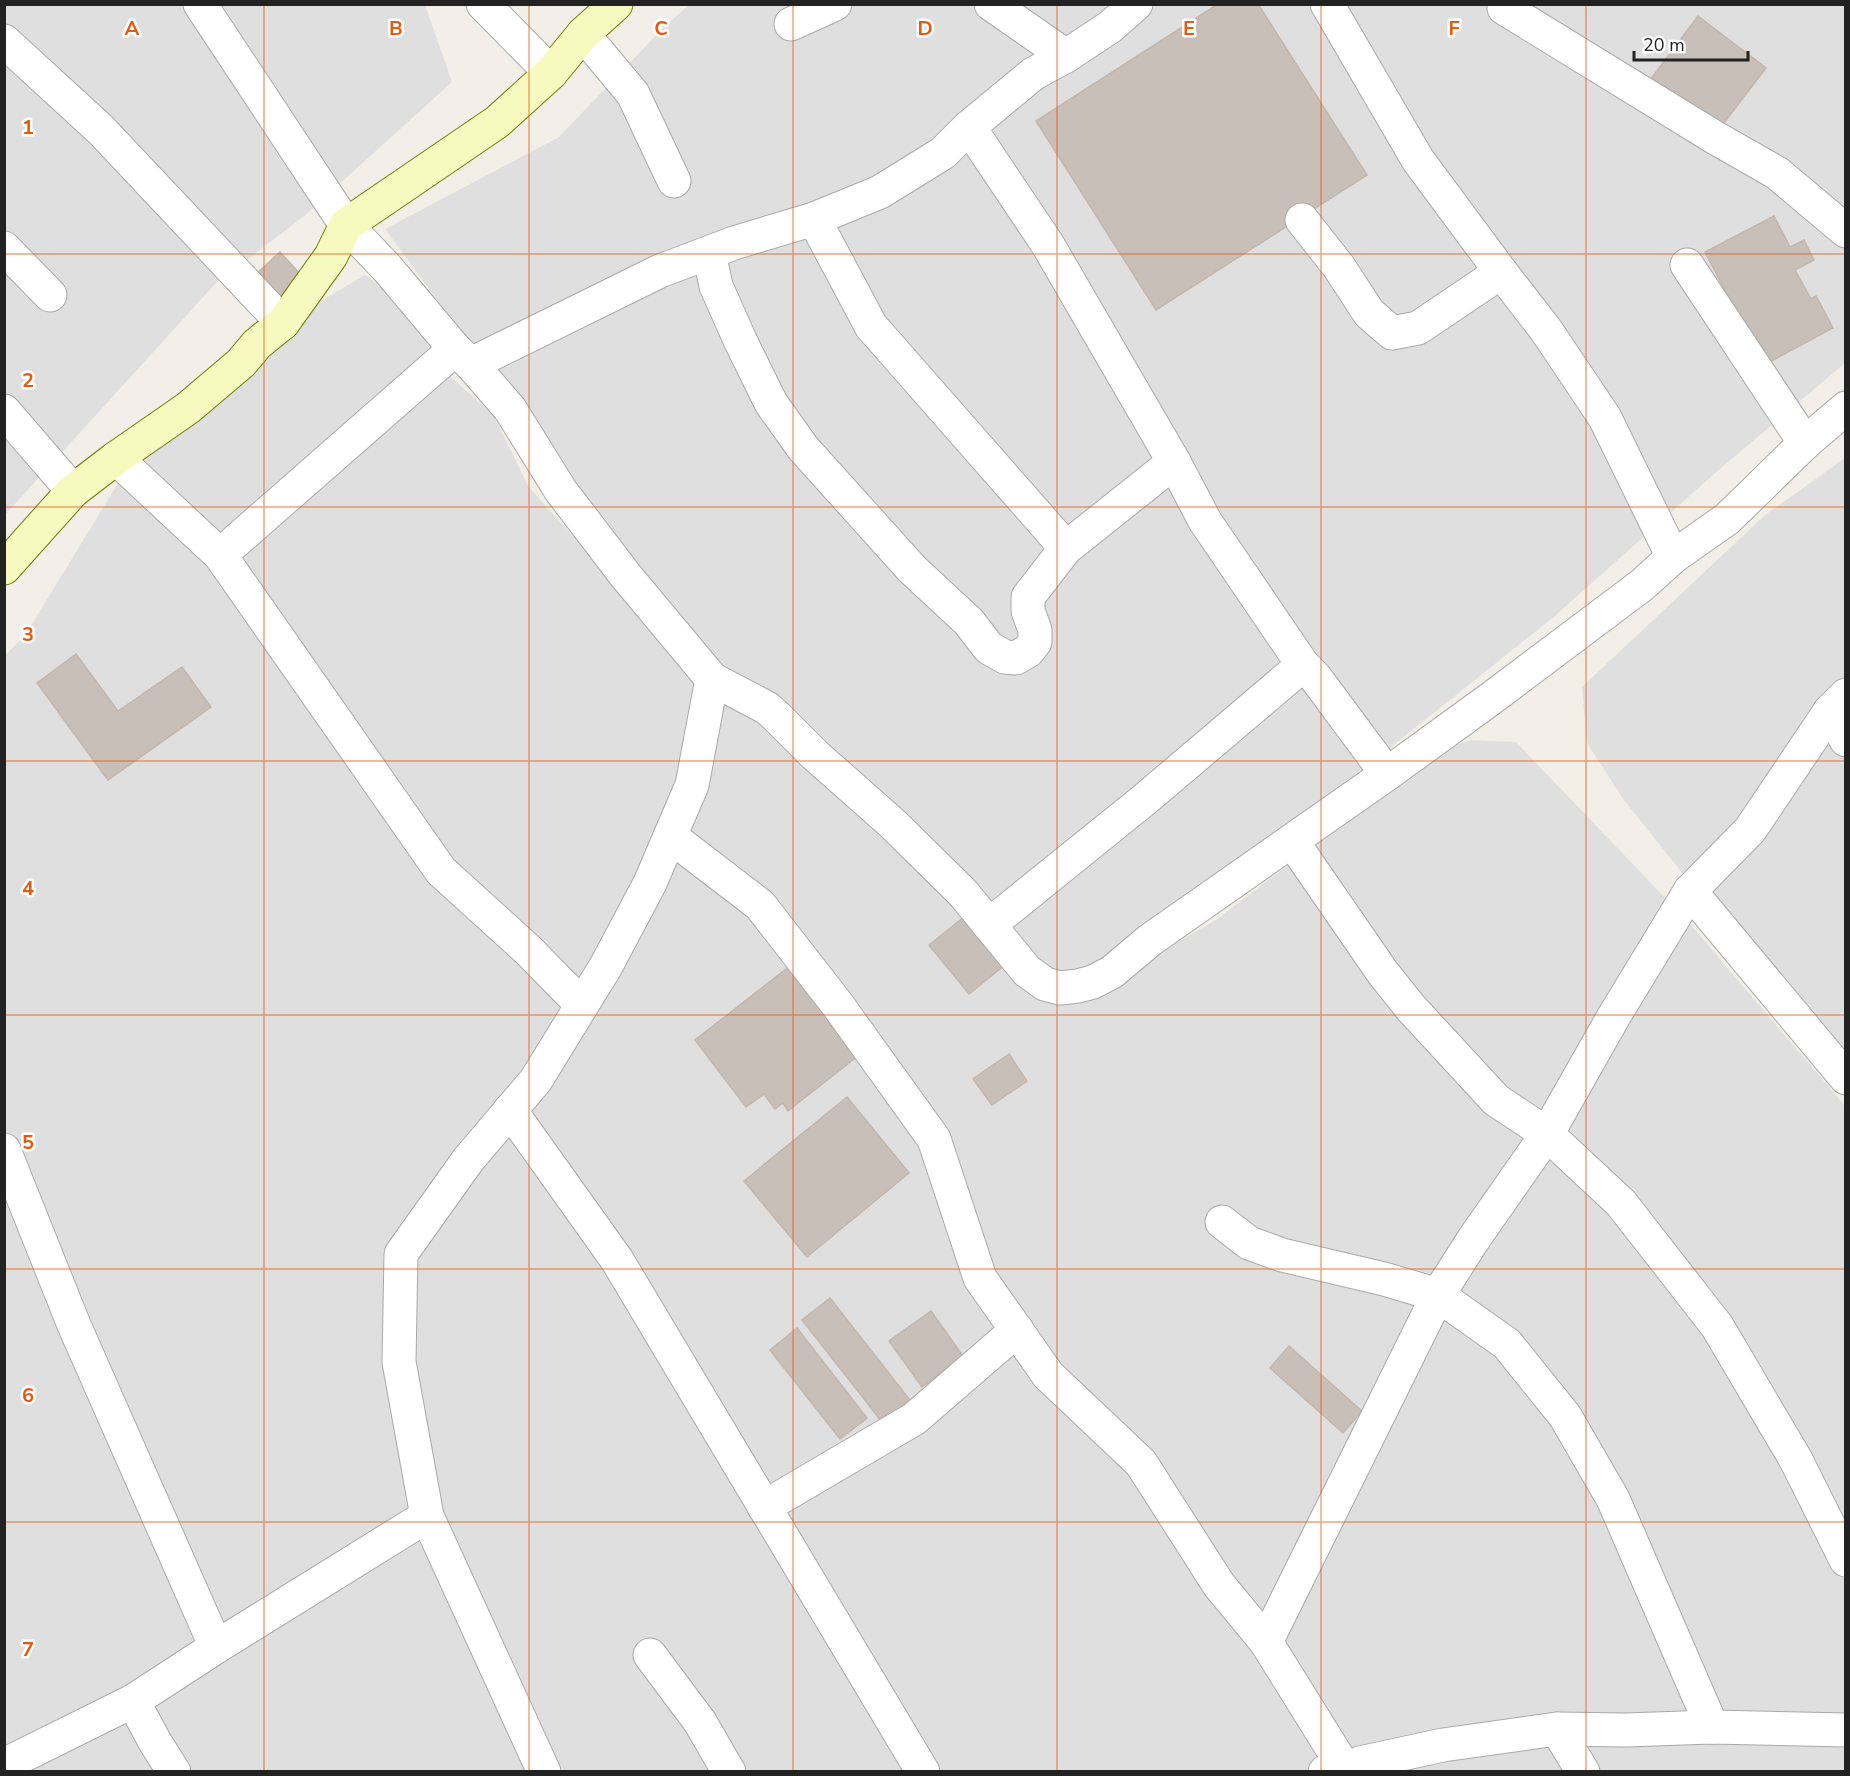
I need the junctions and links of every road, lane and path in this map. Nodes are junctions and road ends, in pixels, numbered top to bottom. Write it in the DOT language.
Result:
graph roads {
  1 [pos="200,4"];
  2 [pos="483,4"];
  3 [pos="616,4"];
  4 [pos="835,4"];
  5 [pos="991,4"];
  6 [pos="1136,4"];
  7 [pos="1327,4"];
  8 [pos="1504,8"];
  9 [pos="791,24"];
  10 [pos="583,34"];
  11 [pos="4,42"];
  12 [pos="1066,56"];
  13 [pos="551,73"];
  14 [pos="969,127"];
  15 [pos="674,181"];
  16 [pos="814,219"];
  17 [pos="1302,220"];
  18 [pos="346,225"];
  19 [pos="1845,231"];
  20 [pos="4,248"];
  21 [pos="709,253"];
  22 [pos="1687,265"];
  23 [pos="1501,272"];
  24 [pos="50,296"];
  25 [pos="283,323"];
  26 [pos="463,356"];
  27 [pos="1845,408"];
  28 [pos="4,411"];
  29 [pos="1805,443"];
  30 [pos="116,458"];
  31 [pos="1174,462"];
  32 [pos="73,491"];
  33 [pos="1066,548"];
  34 [pos="220,555"];
  35 [pos="1673,557"];
  36 [pos="4,568"];
  37 [pos="1303,665"];
  38 [pos="712,679"];
  39 [pos="1838,703"];
  40 [pos="1845,740"];
  41 [pos="1387,774"];
  42 [pos="670,836"];
  43 [pos="1292,841"];
  44 [pos="1690,891"];
  45 [pos="989,925"];
  46 [pos="582,1005"];
  47 [pos="1845,1078"];
  48 [pos="510,1110"];
  49 [pos="1547,1134"];
  50 [pos="4,1150"];
  51 [pos="1222,1222"];
  52 [pos="1438,1295"];
  53 [pos="1017,1330"];
  54 [pos="764,1506"];
  55 [pos="427,1516"];
  56 [pos="1845,1560"];
  57 [pos="1266,1642"];
  58 [pos="216,1647"];
  59 [pos="650,1654"];
  60 [pos="133,1701"];
  61 [pos="1712,1727"];
  62 [pos="1557,1729"];
  63 [pos="1845,1730"];
  64 [pos="4,1765"];
  65 [pos="1349,1769"];
  66 [pos="174,1772"];
  67 [pos="544,1772"];
  68 [pos="729,1772"];
  69 [pos="923,1772"];
  70 [pos="1582,1772"];
  1 -- 18 [label="street"];
  2 -- 13 [label="street"];
  3 -- 10 [label="main road"];
  4 -- 9 [label="street"];
  5 -- 12 [label="street"];
  6 -- 12 [label="street"];
  7 -- 23 [label="street"];
  8 -- 19 [label="street"];
  10 -- 13 [label="main road"];
  10 -- 15 [label="street"];
  11 -- 25 [label="street"];
  12 -- 14 [label="street"];
  13 -- 18 [label="main road"];
  14 -- 16 [label="street"];
  14 -- 31 [label="street"];
  16 -- 21 [label="street"];
  16 -- 33 [label="street"];
  17 -- 23 [label="street"];
  18 -- 25 [label="main road"];
  18 -- 26 [label="street"];
  20 -- 24 [label="street"];
  21 -- 26 [label="street"];
  21 -- 33 [label="street"];
  22 -- 29 [label="street"];
  23 -- 35 [label="street"];
  25 -- 30 [label="main road"];
  26 -- 34 [label="street"];
  26 -- 38 [label="street"];
  27 -- 29 [label="street"];
  28 -- 32 [label="street"];
  29 -- 35 [label="street"];
  30 -- 32 [label="main road"];
  30 -- 34 [label="street"];
  31 -- 33 [label="street"];
  31 -- 37 [label="street"];
  32 -- 36 [label="main road"];
  34 -- 46 [label="street"];
  35 -- 41 [label="street"];
  37 -- 41 [label="street"];
  37 -- 45 [label="street"];
  38 -- 42 [label="street"];
  38 -- 45 [label="street"];
  39 -- 40 [label="street"];
  39 -- 44 [label="street"];
  41 -- 43 [label="street"];
  42 -- 46 [label="street"];
  42 -- 53 [label="street"];
  43 -- 45 [label="street"];
  43 -- 49 [label="street"];
  44 -- 47 [label="street"];
  44 -- 49 [label="street"];
  46 -- 48 [label="street"];
  48 -- 54 [label="street"];
  48 -- 55 [label="street"];
  49 -- 52 [label="street"];
  49 -- 56 [label="street"];
  50 -- 58 [label="street"];
  51 -- 52 [label="street"];
  52 -- 57 [label="street"];
  52 -- 61 [label="street"];
  53 -- 54 [label="street"];
  53 -- 57 [label="street"];
  54 -- 69 [label="street"];
  55 -- 58 [label="street"];
  55 -- 67 [label="street"];
  57 -- 65 [label="street"];
  58 -- 60 [label="street"];
  59 -- 68 [label="street"];
  60 -- 64 [label="street"];
  60 -- 66 [label="street"];
  61 -- 62 [label="street"];
  61 -- 63 [label="street"];
  62 -- 65 [label="street"];
  62 -- 70 [label="street"];
}
